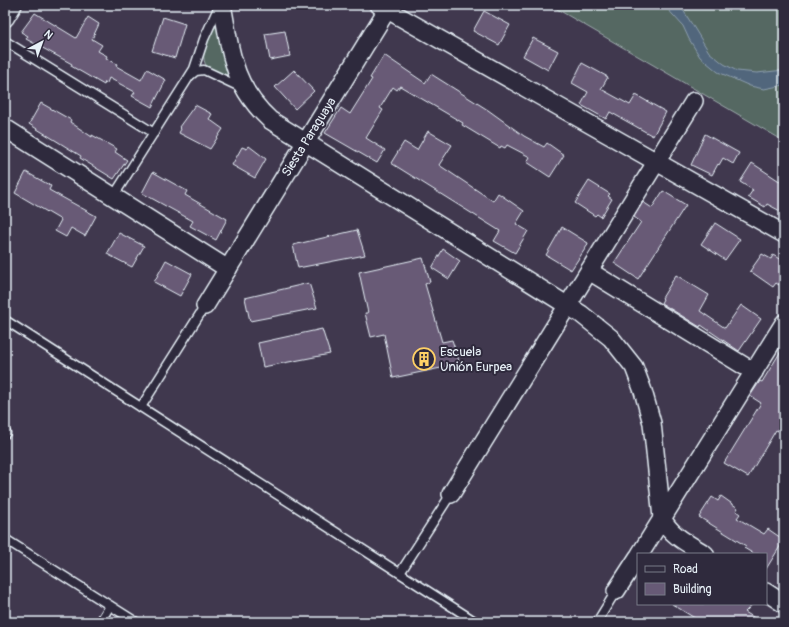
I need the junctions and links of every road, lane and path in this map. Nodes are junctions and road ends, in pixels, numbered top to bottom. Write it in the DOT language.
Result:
graph roads {
  1 [pos="13,5"];
  2 [pos="221,5"];
  3 [pos="385,7"];
  4 [pos="5,18"];
  5 [pos="5,41"];
  6 [pos="189,77"];
  7 [pos="248,94"];
  8 [pos="694,101"];
  9 [pos="5,128"];
  10 [pos="154,133"];
  11 [pos="306,142"];
  12 [pos="656,162"];
  13 [pos="114,197"];
  14 [pos="784,234"];
  15 [pos="228,269"];
  16 [pos="589,271"];
  17 [pos="205,306"];
  18 [pos="568,306"];
  19 [pos="5,320"];
  20 [pos="784,323"];
  21 [pos="754,372"];
  22 [pos="141,407"];
  23 [pos="451,494"];
  24 [pos="662,518"];
  25 [pos="5,539"];
  26 [pos="641,553"];
  27 [pos="703,553"];
  28 [pos="637,559"];
  29 [pos="400,573"];
  30 [pos="616,591"];
  31 [pos="767,593"];
  32 [pos="784,602"];
  33 [pos="110,606"];
  34 [pos="100,622"];
  35 [pos="136,622"];
  36 [pos="476,622"];
  37 [pos="597,622"];
  1 -- 4 [label="street"];
  2 -- 6 [label="lane"];
  2 -- 7 [label="street"];
  3 -- 11 [label="street, Siesta Paraguaya"];
  3 -- 12 [label="street"];
  5 -- 10 [label="lane"];
  6 -- 7 [label="lane"];
  6 -- 10 [label="lane"];
  7 -- 11 [label="street"];
  8 -- 12 [label="street"];
  9 -- 13 [label="street"];
  10 -- 13 [label="lane"];
  11 -- 15 [label="street, Siesta Paraguaya"];
  11 -- 18 [label="street"];
  12 -- 14 [label="street"];
  12 -- 16 [label="street"];
  13 -- 15 [label="street"];
  15 -- 17 [label="street, Siesta Paraguaya"];
  16 -- 18 [label="street"];
  16 -- 21 [label="street"];
  17 -- 22 [label="lane"];
  18 -- 23 [label="street"];
  18 -- 24 [label="street"];
  19 -- 22 [label="lane"];
  20 -- 21 [label="street"];
  21 -- 24 [label="street"];
  22 -- 29 [label="lane"];
  23 -- 29 [label="lane"];
  24 -- 26 [label="street"];
  24 -- 27 [label="street"];
  25 -- 33 [label="lane"];
  28 -- 30 [label="street"];
  29 -- 36 [label="lane"];
  30 -- 37 [label="lane"];
  31 -- 32 [label="street"];
  33 -- 34 [label="lane"];
  33 -- 35 [label="lane"];
}
